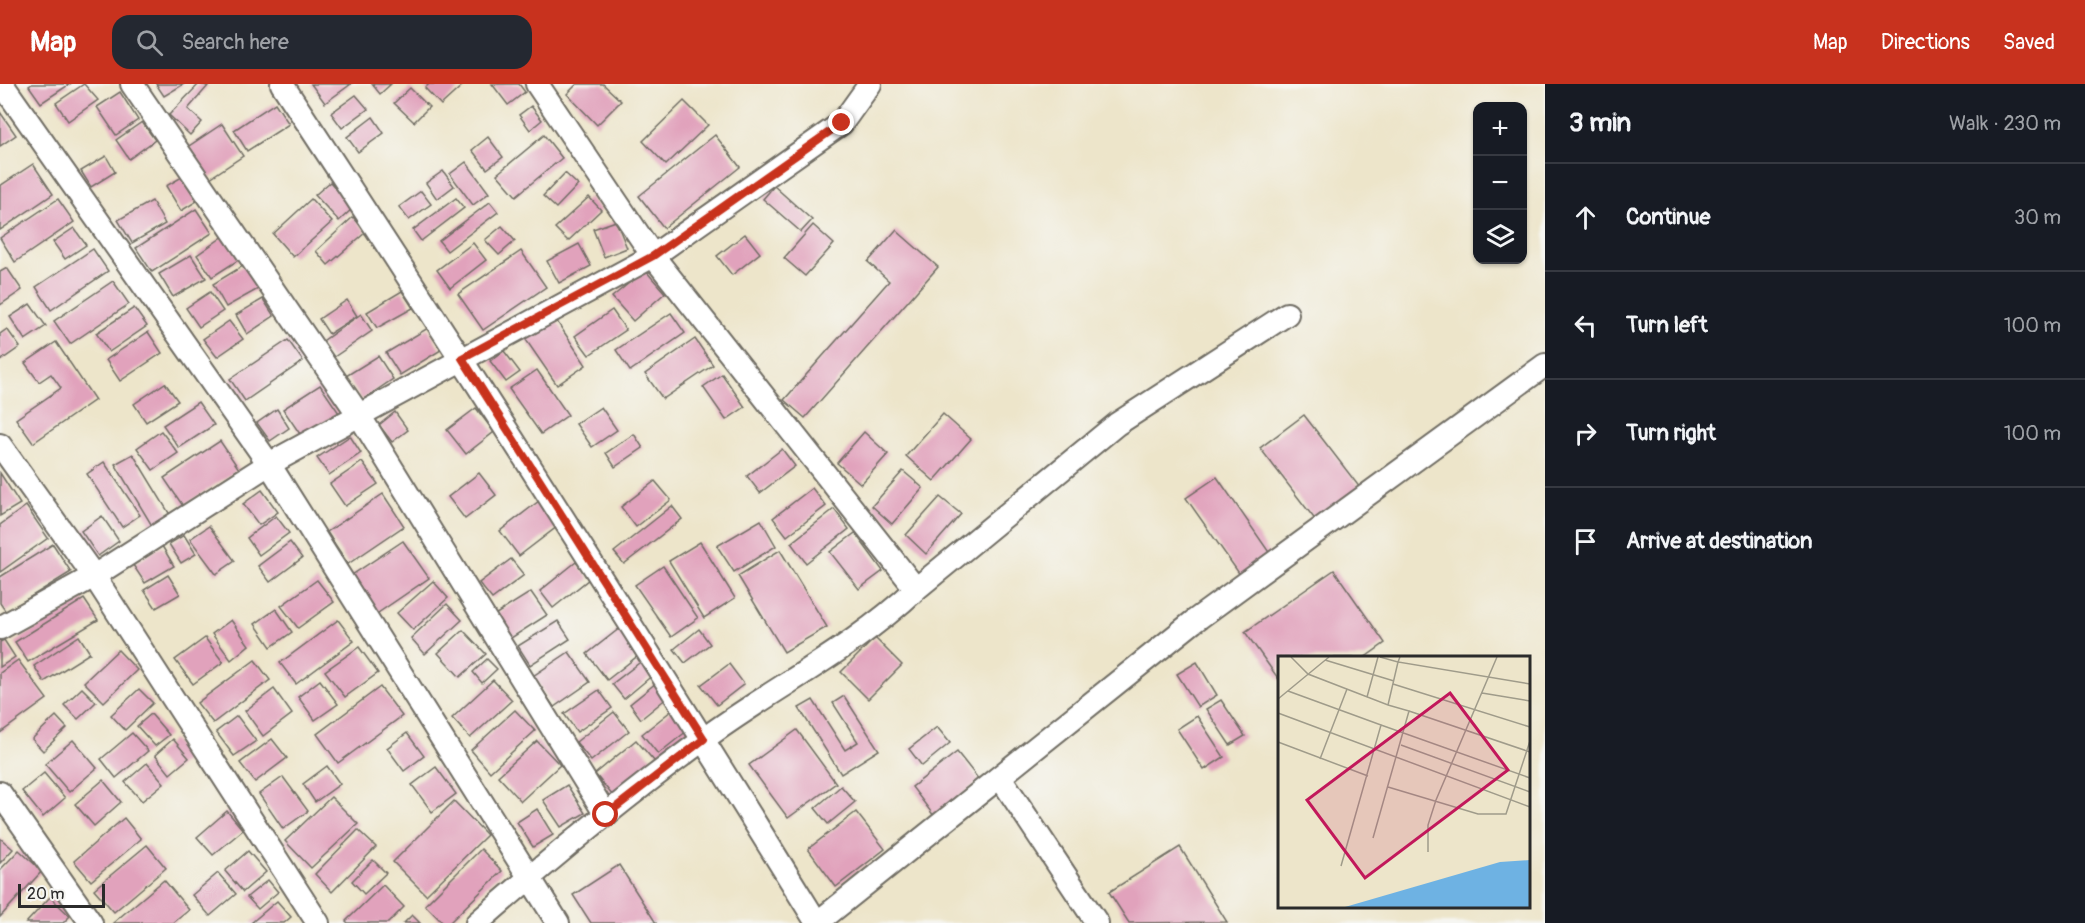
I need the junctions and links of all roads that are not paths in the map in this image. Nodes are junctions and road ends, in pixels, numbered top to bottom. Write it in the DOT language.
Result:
graph roads {
  1 [pos="2,84"];
  2 [pos="132,84"];
  3 [pos="282,84"];
  4 [pos="537,84"];
  5 [pos="870,84"];
  6 [pos="653,256"];
  7 [pos="1287,314"];
  8 [pos="462,358"];
  9 [pos="1545,365"];
  10 [pos="358,415"];
  11 [pos="0,445"];
  12 [pos="269,464"];
  13 [pos="94,576"];
  14 [pos="916,589"];
  15 [pos="0,628"];
  16 [pos="704,739"];
  17 [pos="1000,777"];
  18 [pos="0,793"];
  19 [pos="606,815"];
  20 [pos="529,877"];
  21 [pos="91,923"];
  22 [pos="318,923"];
  23 [pos="477,923"];
  24 [pos="558,923"];
  25 [pos="817,923"];
  26 [pos="1097,923"];
  1 -- 12 [label="street"];
  2 -- 10 [label="street"];
  3 -- 8 [label="street"];
  4 -- 6 [label="street"];
  5 -- 6 [label="street"];
  6 -- 8 [label="street"];
  6 -- 14 [label="street"];
  7 -- 14 [label="street"];
  8 -- 10 [label="street"];
  8 -- 16 [label="street"];
  9 -- 17 [label="street"];
  10 -- 12 [label="street"];
  10 -- 19 [label="street"];
  11 -- 13 [label="street"];
  12 -- 13 [label="street"];
  12 -- 20 [label="street"];
  13 -- 15 [label="street"];
  13 -- 22 [label="street"];
  14 -- 16 [label="street"];
  16 -- 19 [label="street"];
  16 -- 25 [label="street"];
  17 -- 25 [label="street"];
  17 -- 26 [label="street"];
  18 -- 21 [label="street"];
  19 -- 20 [label="street"];
  20 -- 23 [label="street"];
  20 -- 24 [label="street"];
}
